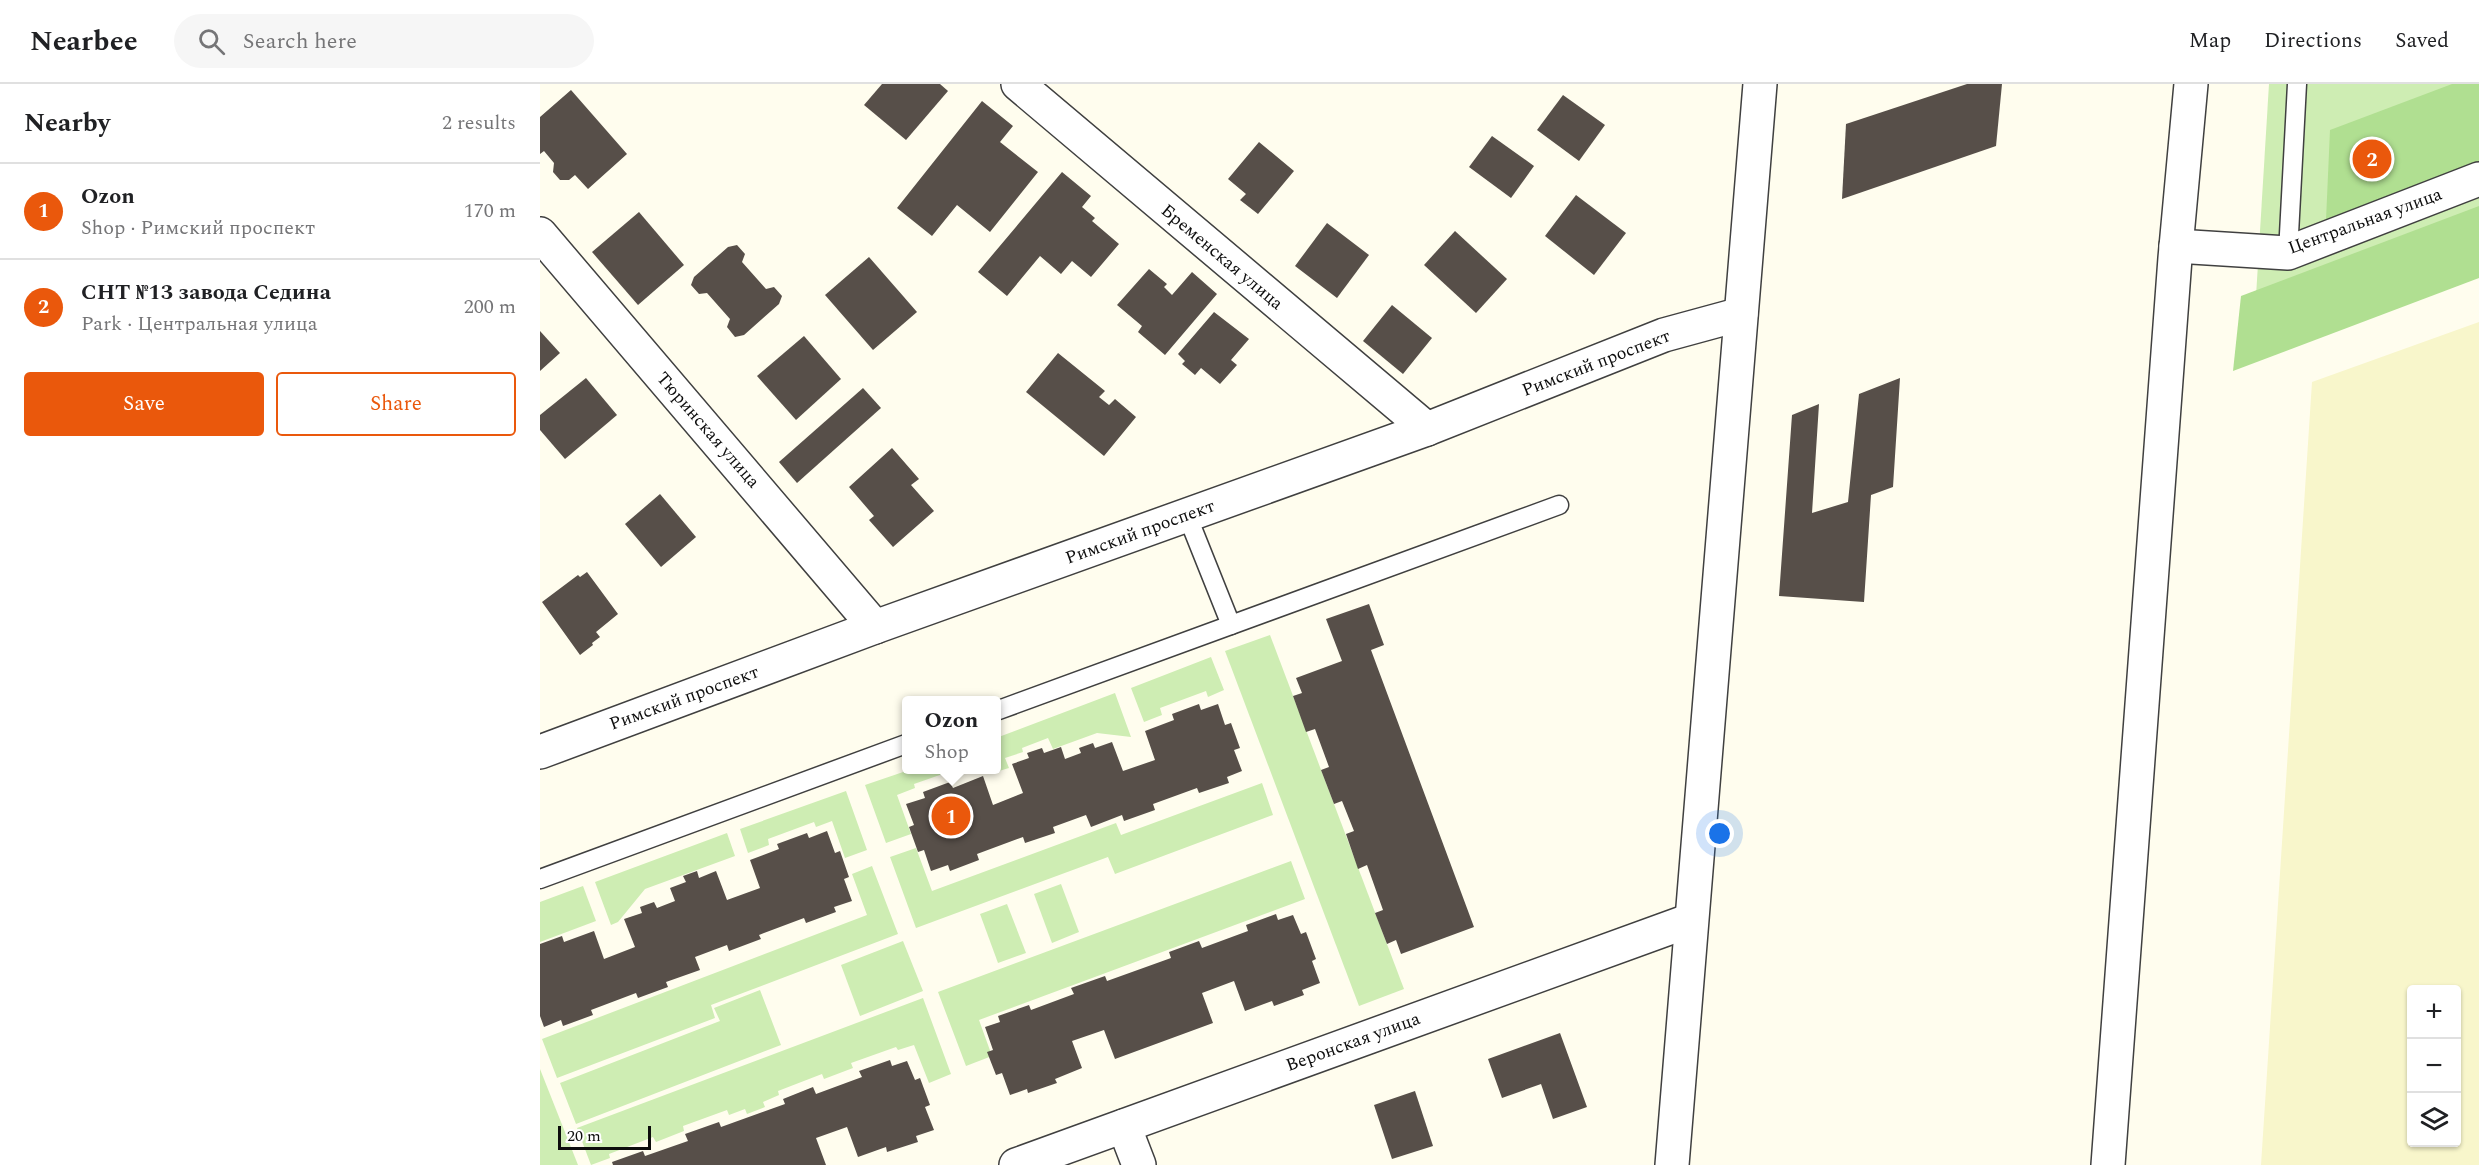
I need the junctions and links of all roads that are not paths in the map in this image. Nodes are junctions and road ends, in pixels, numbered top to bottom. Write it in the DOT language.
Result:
graph roads {
  1 [pos="1018,84"];
  2 [pos="1760,84"];
  3 [pos="2191,84"];
  4 [pos="2297,84"];
  5 [pos="2479,179"];
  6 [pos="540,234"];
  7 [pos="2176,246"];
  8 [pos="2288,253"];
  9 [pos="1741,314"];
  10 [pos="1427,429"];
  11 [pos="1559,505"];
  12 [pos="1187,515"];
  13 [pos="1232,625"];
  14 [pos="875,627"];
  15 [pos="1001,709"];
  16 [pos="902,745"];
  17 [pos="540,752"];
  18 [pos="540,879"];
  19 [pos="1691,920"];
  20 [pos="1124,1126"];
  21 [pos="1016,1165"];
  22 [pos="1139,1165"];
  23 [pos="1672,1165"];
  24 [pos="2108,1165"];
  1 -- 10 [label="street, Бременская улица"];
  2 -- 9 [label="street"];
  3 -- 7 [label="street"];
  4 -- 8 [label="lane"];
  5 -- 8 [label="street, Центральная улица"];
  6 -- 14 [label="street, Тюринская улица"];
  7 -- 8 [label="street, Центральная улица"];
  7 -- 24 [label="street"];
  9 -- 10 [label="street, Римский проспект"];
  9 -- 19 [label="street"];
  10 -- 12 [label="street, Римский проспект"];
  11 -- 13 [label="lane"];
  12 -- 13 [label="lane"];
  12 -- 14 [label="street, Римский проспект"];
  13 -- 15 [label="lane"];
  14 -- 17 [label="street, Римский проспект"];
  16 -- 18 [label="lane"];
  19 -- 20 [label="street, Веронская улица"];
  19 -- 23 [label="street"];
  20 -- 21 [label="street, Веронская улица"];
  20 -- 22 [label="street"];
}
